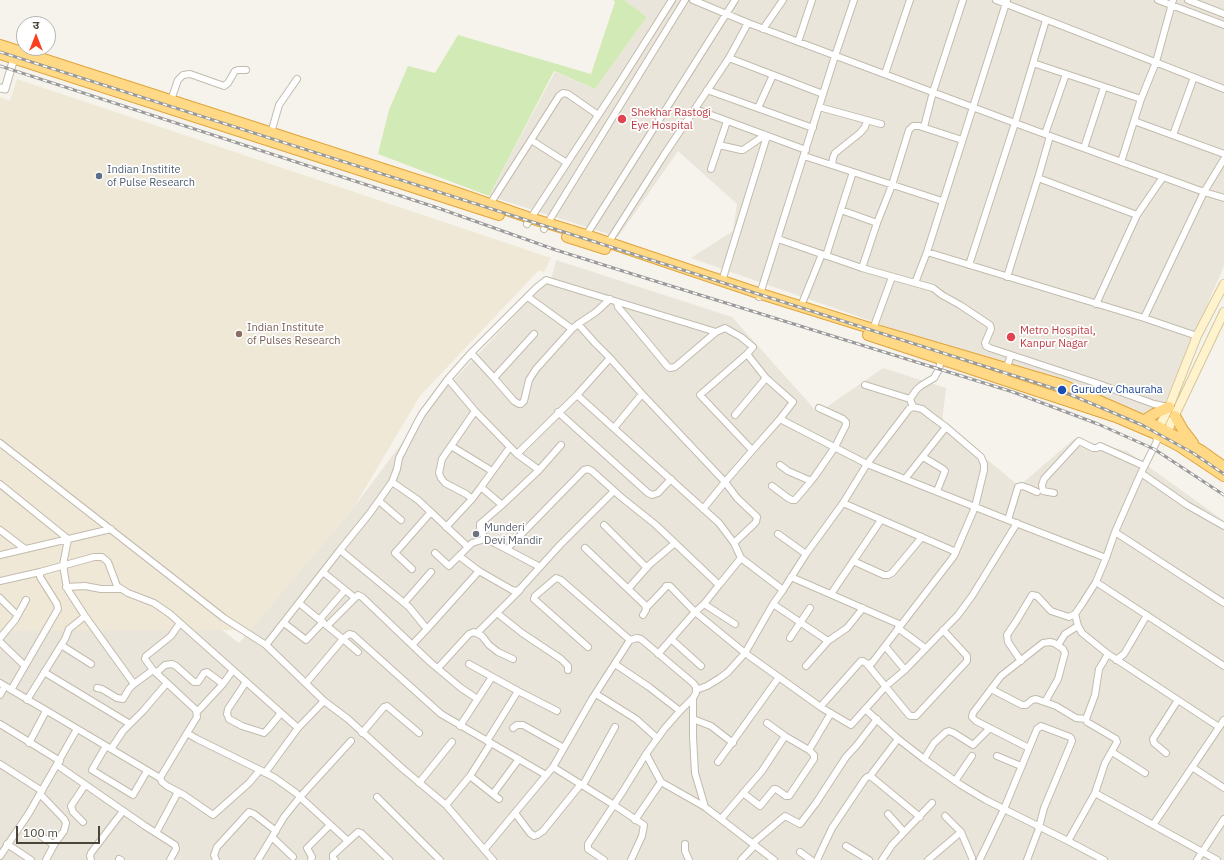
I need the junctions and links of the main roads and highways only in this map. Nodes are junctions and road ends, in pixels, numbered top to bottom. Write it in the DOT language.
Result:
graph roads {
  1 [pos="0,45"];
  2 [pos="0,54"];
  3 [pos="404,180"];
  4 [pos="528,221"];
  5 [pos="584,238"];
  6 [pos="1224,284"];
  7 [pos="760,296"];
  8 [pos="1224,312"];
  9 [pos="1169,407"];
  10 [pos="1175,416"];
  11 [pos="1145,420"];
  12 [pos="1161,434"];
  13 [pos="1202,451"];
  14 [pos="1224,467"];
  15 [pos="1224,476"];
  1 -- 3 [label="highway"];
  2 -- 3 [label="highway"];
  3 -- 4 [label="highway"];
  3 -- 4 [label="highway"];
  4 -- 5 [label="highway"];
  5 -- 7 [label="highway"];
  5 -- 7 [label="highway"];
  6 -- 9 [label="main road"];
  7 -- 11 [label="highway"];
  7 -- 12 [label="highway"];
  8 -- 10 [label="main road"];
  9 -- 11 [label="highway"];
  9 -- 12 [label="main road"];
  10 -- 12 [label="main road"];
  10 -- 13 [label="highway"];
  11 -- 12 [label="highway"];
  12 -- 13 [label="highway"];
  12 -- 15 [label="highway"];
  13 -- 14 [label="highway"];
}
